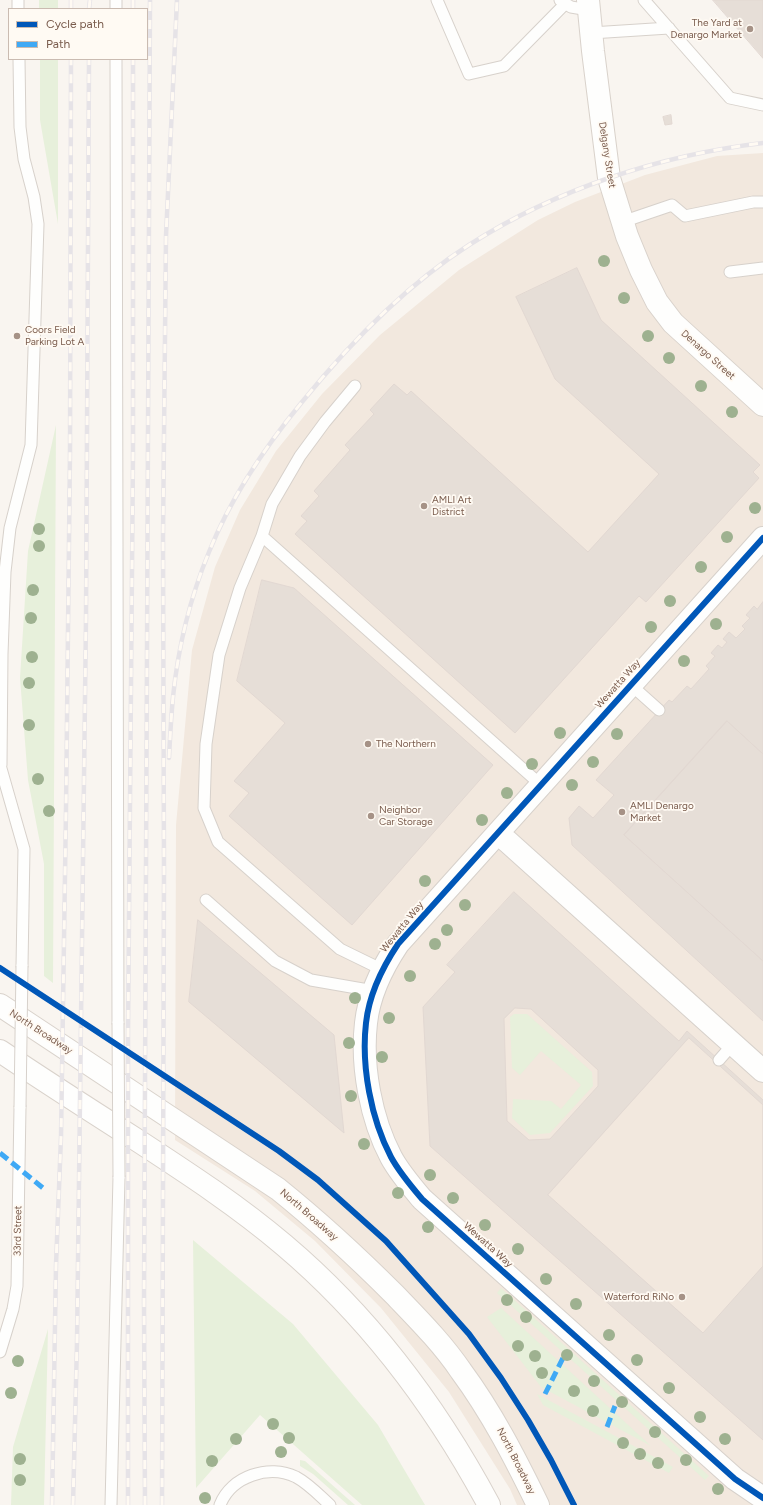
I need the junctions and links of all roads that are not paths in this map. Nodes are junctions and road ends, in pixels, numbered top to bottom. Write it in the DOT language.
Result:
graph roads {
  1 [pos="437,0"];
  2 [pos="644,0"];
  3 [pos="563,2"];
  4 [pos="589,5"];
  5 [pos="669,28"];
  6 [pos="591,33"];
  7 [pos="19,60"];
  8 [pos="116,60"];
  9 [pos="763,105"];
  10 [pos="763,202"];
  11 [pos="622,222"];
  12 [pos="763,268"];
  13 [pos="730,272"];
  14 [pos="657,302"];
  15 [pos="355,386"];
  16 [pos="763,405"];
  17 [pos="262,536"];
  18 [pos="763,538"];
  19 [pos="631,684"];
  20 [pos="659,710"];
  21 [pos="0,765"];
  22 [pos="541,785"];
  23 [pos="498,833"];
  24 [pos="206,900"];
  25 [pos="383,970"];
  26 [pos="374,991"];
  27 [pos="0,1005"];
  28 [pos="733,1044"];
  29 [pos="0,1051"];
  30 [pos="719,1060"];
  31 [pos="763,1071"];
  32 [pos="0,1352"];
  33 [pos="763,1498"];
  34 [pos="112,1505"];
  35 [pos="220,1505"];
  36 [pos="330,1505"];
  37 [pos="489,1505"];
  38 [pos="538,1505"];
  1 -- 3 [label="lane"];
  2 -- 5 [label="lane"];
  3 -- 4 [label="lane"];
  4 -- 6 [label="street, Delgany Street"];
  5 -- 6 [label="lane"];
  5 -- 9 [label="lane"];
  6 -- 11 [label="street, Delgany Street"];
  7 -- 21 [label="lane, 33rd Street"];
  8 -- 34 [label="lane, bridge"];
  10 -- 11 [label="lane"];
  11 -- 14 [label="street, Delgany Street"];
  12 -- 13 [label="lane"];
  14 -- 16 [label="street, Denargo Street"];
  15 -- 17 [label="lane"];
  17 -- 22 [label="lane"];
  17 -- 25 [label="lane"];
  18 -- 19 [label="street, Wewatta Way"];
  19 -- 20 [label="lane"];
  19 -- 22 [label="street, Wewatta Way"];
  21 -- 32 [label="lane, 33rd Street, bridge"];
  22 -- 23 [label="street, Wewatta Way"];
  23 -- 25 [label="street, Wewatta Way"];
  23 -- 28 [label="street"];
  24 -- 26 [label="lane"];
  25 -- 26 [label="street, Wewatta Way"];
  26 -- 33 [label="street, Wewatta Way"];
  27 -- 38 [label="street, North Broadway"];
  28 -- 30 [label="lane"];
  28 -- 31 [label="street"];
  29 -- 37 [label="street"];
  35 -- 36 [label="lane"];
}
